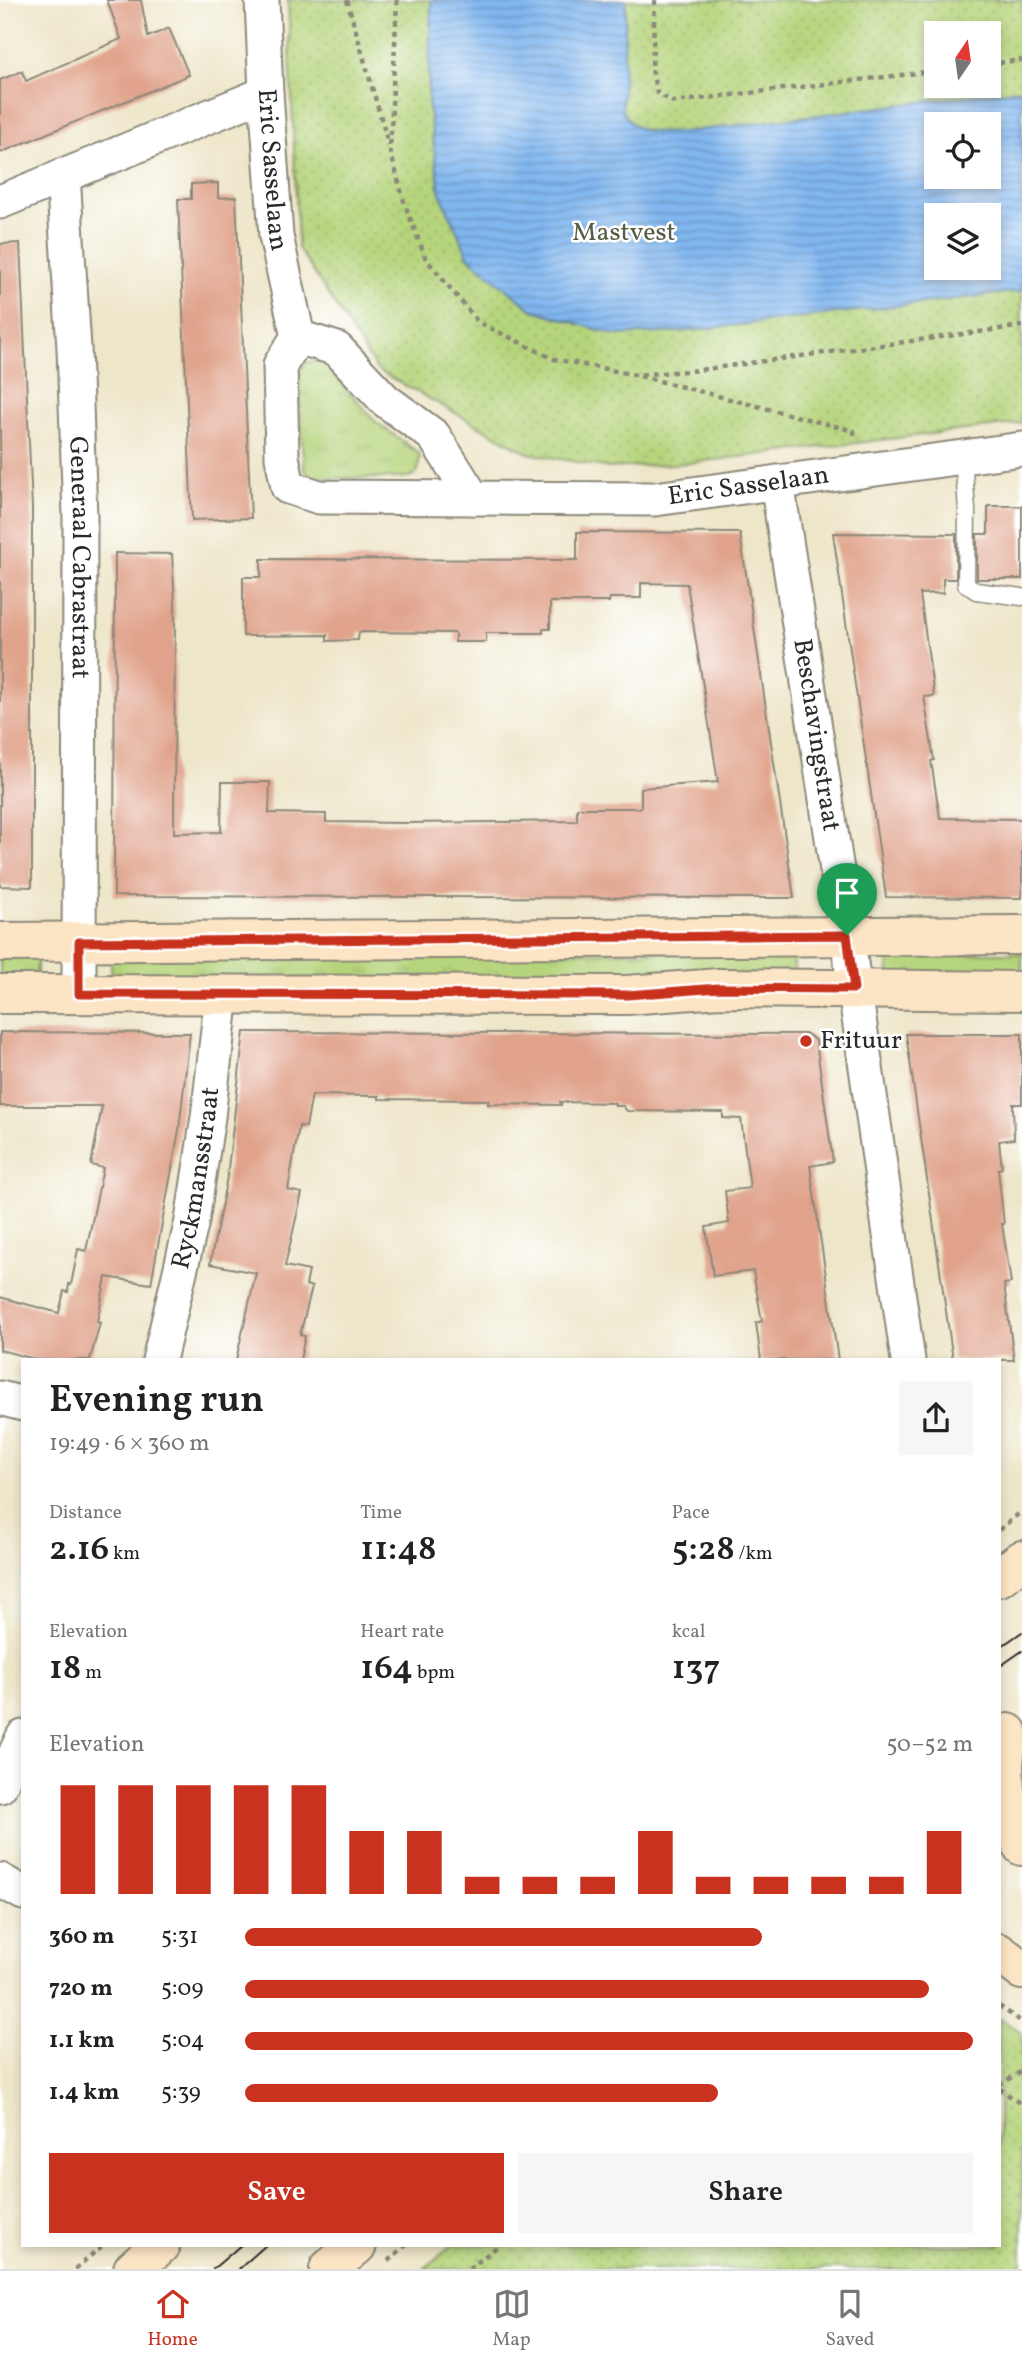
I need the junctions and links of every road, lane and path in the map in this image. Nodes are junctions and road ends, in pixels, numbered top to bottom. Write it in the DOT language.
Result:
graph roads {
  1 [pos="262,0"];
  2 [pos="347,0"];
  3 [pos="397,0"];
  4 [pos="655,0"];
  5 [pos="1022,60"];
  6 [pos="1001,63"];
  7 [pos="924,72"];
  8 [pos="266,93"];
  9 [pos="390,150"];
  10 [pos="63,175"];
  11 [pos="0,202"];
  12 [pos="1022,326"];
  13 [pos="298,337"];
  14 [pos="636,375"];
  15 [pos="1022,449"];
  16 [pos="963,457"];
  17 [pos="860,471"];
  18 [pos="778,482"];
  19 [pos="473,498"];
  20 [pos="1022,597"];
  21 [pos="847,935"];
  22 [pos="1022,935"];
  23 [pos="0,942"];
  24 [pos="79,942"];
  25 [pos="854,989"];
  26 [pos="1022,991"];
  27 [pos="0,994"];
  28 [pos="79,994"];
  29 [pos="222,995"];
  30 [pos="159,1358"];
  31 [pos="908,1358"];
  32 [pos="0,1398"];
  33 [pos="21,1403"];
  34 [pos="1022,1511"];
  35 [pos="1001,1528"];
  36 [pos="1001,1549"];
  37 [pos="1022,1553"];
  38 [pos="1022,1560"];
  39 [pos="1001,1576"];
  40 [pos="1010,1731"];
  41 [pos="21,1741"];
  42 [pos="0,1786"];
  43 [pos="1022,1846"];
  44 [pos="1001,1855"];
  45 [pos="1022,1868"];
  46 [pos="0,1880"];
  47 [pos="21,1892"];
  48 [pos="1001,1954"];
  49 [pos="1022,1970"];
  50 [pos="1001,2007"];
  51 [pos="1022,2022"];
  52 [pos="1022,2071"];
  53 [pos="1001,2086"];
  54 [pos="1001,2089"];
  55 [pos="1022,2105"];
  56 [pos="101,2247"];
  57 [pos="158,2247"];
  58 [pos="355,2247"];
  59 [pos="404,2247"];
  60 [pos="496,2247"];
  61 [pos="75,2269"];
  62 [pos="133,2269"];
  63 [pos="329,2269"];
  64 [pos="380,2269"];
  65 [pos="469,2269"];
  1 -- 8 [label="street, Eric Sasselaan"];
  2 -- 9 [label="path"];
  3 -- 9 [label="path"];
  4 -- 7 [label="path"];
  5 -- 6 [label="path"];
  8 -- 10 [label="street"];
  8 -- 13 [label="street, Eric Sasselaan"];
  9 -- 14 [label="path"];
  10 -- 11 [label="street"];
  10 -- 24 [label="street, Generaal Cabrastraat"];
  12 -- 14 [label="path"];
  13 -- 19 [label="street"];
  13 -- 19 [label="street, Eric Sasselaan"];
  14 -- 17 [label="path"];
  15 -- 16 [label="street, Eric Sasselaan"];
  16 -- 17 [label="street, Eric Sasselaan"];
  16 -- 20 [label="lane"];
  17 -- 18 [label="street, Eric Sasselaan"];
  18 -- 19 [label="street, Eric Sasselaan"];
  18 -- 21 [label="street, Beschavingstraat"];
  21 -- 22 [label="street"];
  21 -- 24 [label="street"];
  21 -- 25 [label="street, Beschavingstraat"];
  23 -- 24 [label="street"];
  24 -- 28 [label="street, Generaal Cabrastraat"];
  25 -- 26 [label="street"];
  25 -- 29 [label="street"];
  25 -- 31 [label="street, Beschavingstraat"];
  27 -- 28 [label="street"];
  28 -- 29 [label="street"];
  29 -- 30 [label="street, Ryckmansstraat"];
  32 -- 33 [label="street"];
  34 -- 35 [label="path"];
  36 -- 37 [label="street"];
  38 -- 39 [label="street"];
  40 -- 43 [label="street"];
  41 -- 42 [label="street"];
  44 -- 45 [label="street"];
  46 -- 47 [label="street"];
  48 -- 49 [label="street"];
  50 -- 51 [label="path"];
  52 -- 53 [label="path"];
  54 -- 55 [label="path"];
  56 -- 61 [label="path"];
  57 -- 62 [label="street"];
  58 -- 63 [label="street"];
  59 -- 64 [label="path"];
  60 -- 65 [label="path"];
}
